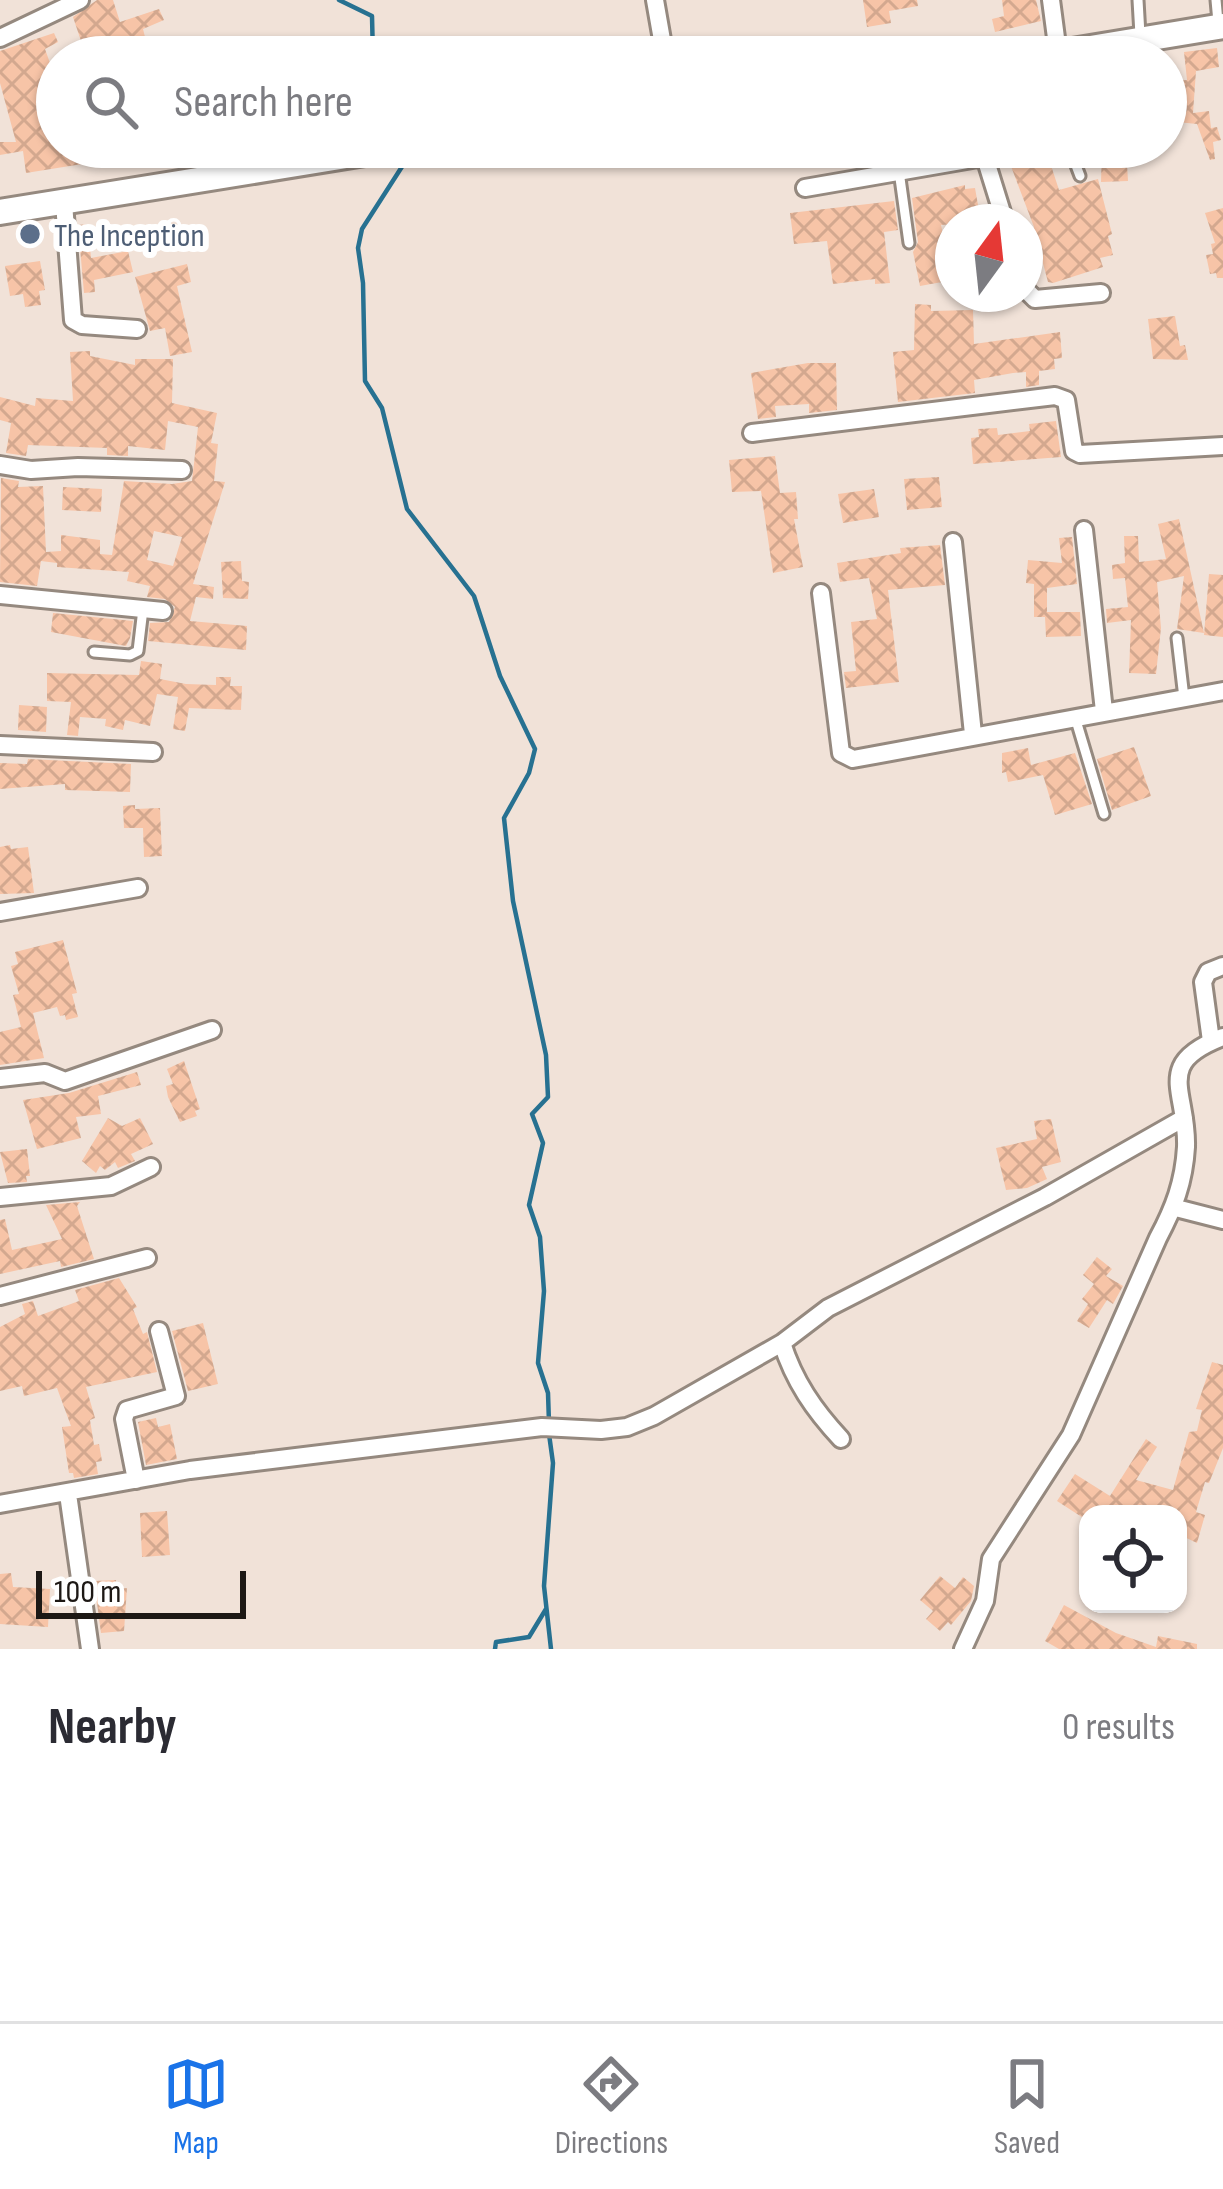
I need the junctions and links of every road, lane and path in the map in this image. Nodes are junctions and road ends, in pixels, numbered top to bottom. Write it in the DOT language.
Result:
graph roads {
  1 [pos="80,0"];
  2 [pos="655,0"];
  3 [pos="1051,0"];
  4 [pos="1138,0"];
  5 [pos="1216,0"];
  6 [pos="1222,29"];
  7 [pos="661,36"];
  8 [pos="1048,36"];
  9 [pos="1141,36"];
  10 [pos="1170,36"];
  11 [pos="0,38"];
  12 [pos="275,168"];
  13 [pos="912,168"];
  14 [pos="987,168"];
  15 [pos="1077,168"];
  16 [pos="899,171"];
  17 [pos="1080,176"];
  18 [pos="805,188"];
  19 [pos="64,203"];
  20 [pos="999,204"];
  21 [pos="0,212"];
  22 [pos="909,243"];
  23 [pos="1101,293"];
  24 [pos="1043,298"];
  25 [pos="137,329"];
  26 [pos="752,434"];
  27 [pos="1223,446"];
  28 [pos="0,465"];
  29 [pos="182,470"];
  30 [pos="1084,530"];
  31 [pos="953,542"];
  32 [pos="821,593"];
  33 [pos="0,595"];
  34 [pos="143,609"];
  35 [pos="163,610"];
  36 [pos="1177,638"];
  37 [pos="94,652"];
  38 [pos="1223,691"];
  39 [pos="1184,698"];
  40 [pos="1103,711"];
  41 [pos="1075,717"];
  42 [pos="974,734"];
  43 [pos="0,745"];
  44 [pos="153,752"];
  45 [pos="1104,814"];
  46 [pos="138,888"];
  47 [pos="0,912"];
  48 [pos="1223,966"];
  49 [pos="212,1030"];
  50 [pos="1217,1039"];
  51 [pos="0,1078"];
  52 [pos="1184,1118"];
  53 [pos="151,1167"];
  54 [pos="0,1197"];
  55 [pos="1176,1208"];
  56 [pos="1223,1220"];
  57 [pos="147,1258"];
  58 [pos="0,1296"];
  59 [pos="159,1331"];
  60 [pos="782,1343"];
  61 [pos="841,1439"];
  62 [pos="136,1480"];
  63 [pos="68,1494"];
  64 [pos="0,1504"];
  65 [pos="90,1649"];
  66 [pos="963,1649"];
  1 -- 11 [label="street"];
  2 -- 7 [label="street"];
  3 -- 8 [label="street"];
  4 -- 9 [label="lane"];
  5 -- 6 [label="lane"];
  6 -- 10 [label="main road"];
  12 -- 19 [label="main road"];
  13 -- 16 [label="street"];
  14 -- 20 [label="street"];
  15 -- 17 [label="lane"];
  16 -- 18 [label="street"];
  16 -- 22 [label="lane"];
  19 -- 21 [label="main road"];
  19 -- 25 [label="street"];
  23 -- 24 [label="street"];
  26 -- 27 [label="street"];
  28 -- 29 [label="street"];
  30 -- 40 [label="street"];
  31 -- 42 [label="street"];
  32 -- 42 [label="street"];
  33 -- 34 [label="street"];
  34 -- 35 [label="street"];
  34 -- 37 [label="lane"];
  36 -- 39 [label="lane"];
  38 -- 39 [label="street"];
  39 -- 40 [label="street"];
  40 -- 41 [label="street"];
  41 -- 42 [label="street"];
  41 -- 45 [label="lane"];
  43 -- 44 [label="street"];
  46 -- 47 [label="street"];
  48 -- 50 [label="street"];
  49 -- 51 [label="street"];
  50 -- 52 [label="street"];
  52 -- 55 [label="street"];
  52 -- 60 [label="street"];
  53 -- 54 [label="street"];
  55 -- 56 [label="street"];
  55 -- 66 [label="street"];
  57 -- 58 [label="street"];
  59 -- 62 [label="street"];
  60 -- 61 [label="street"];
  60 -- 62 [label="street"];
  62 -- 63 [label="street"];
  63 -- 64 [label="street"];
  63 -- 65 [label="street"];
}
